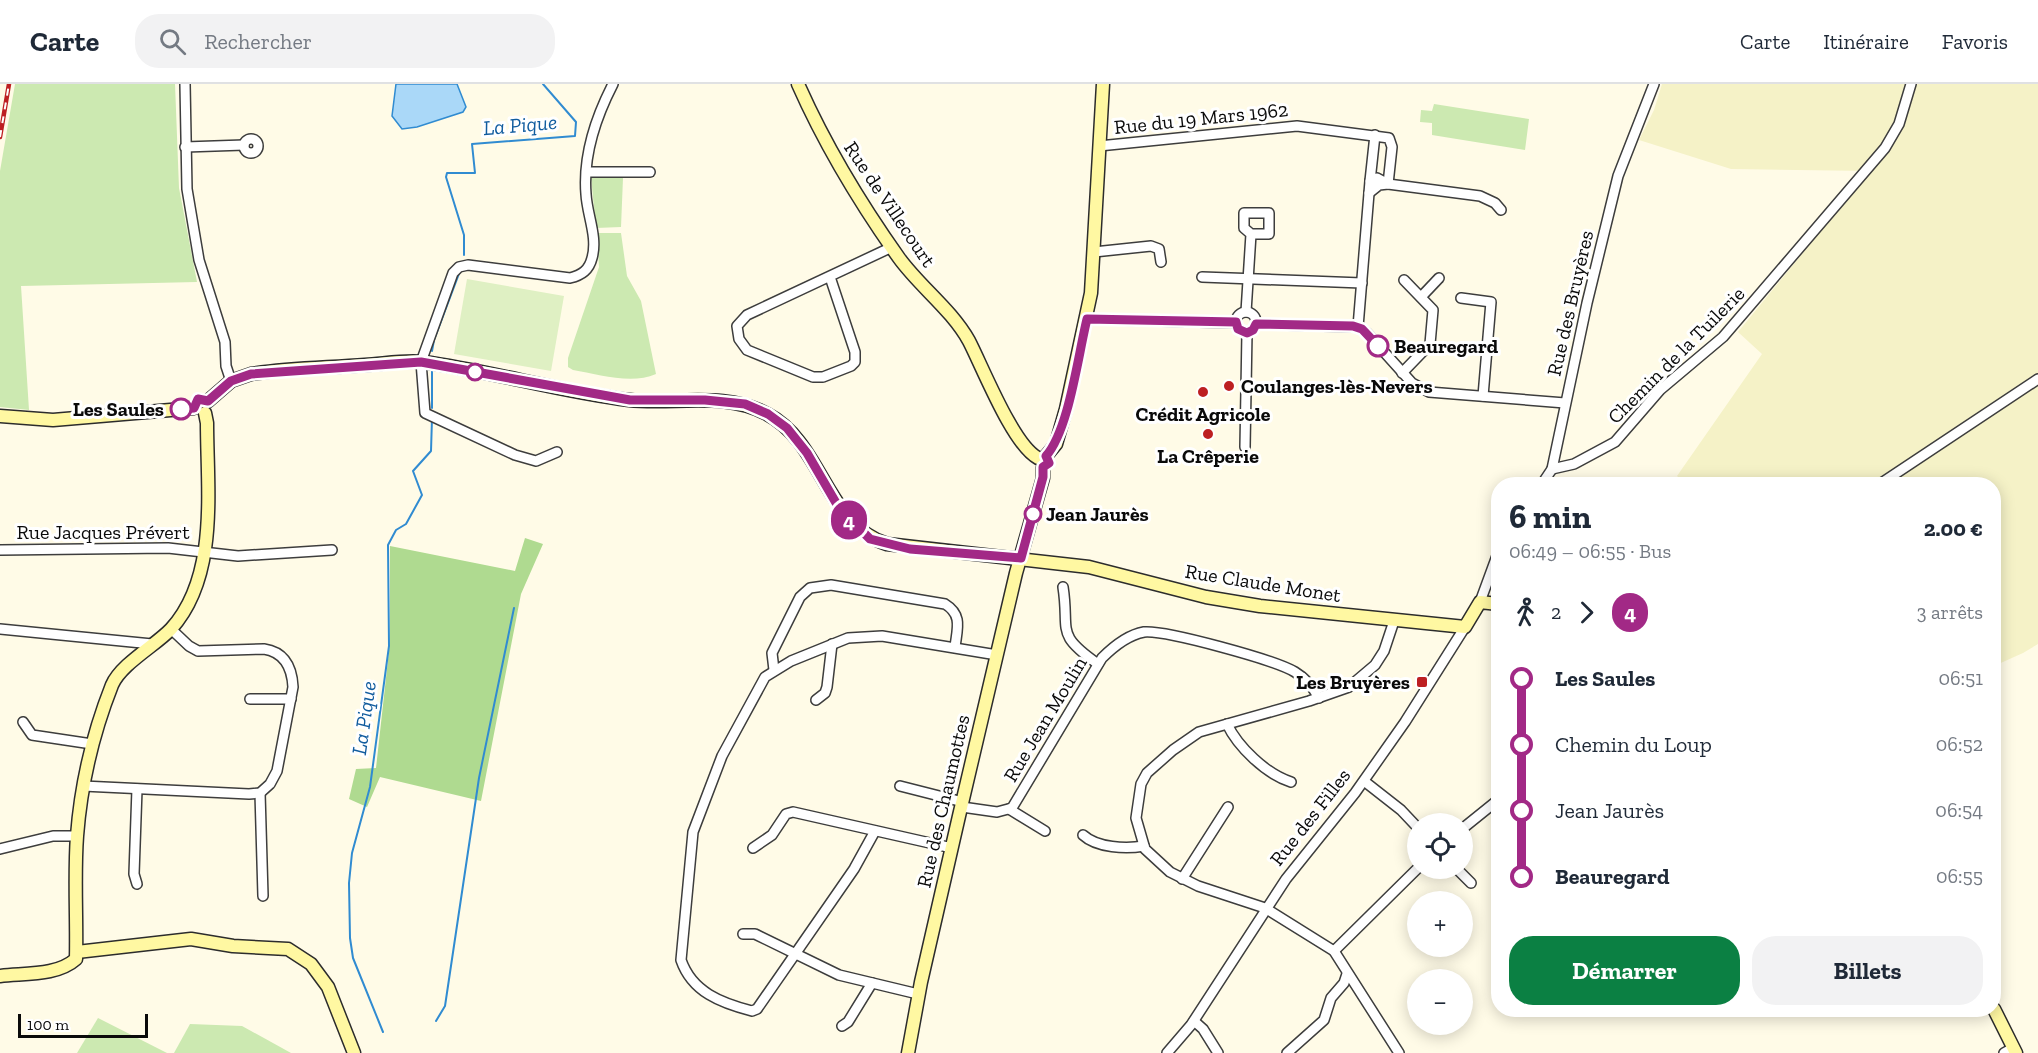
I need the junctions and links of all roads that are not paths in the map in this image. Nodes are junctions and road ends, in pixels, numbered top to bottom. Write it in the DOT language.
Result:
graph roads {
  1 [pos="185,84"];
  2 [pos="613,84"];
  3 [pos="798,84"];
  4 [pos="1103,84"];
  5 [pos="1654,84"];
  6 [pos="1911,84"];
  7 [pos="1375,135"];
  8 [pos="244,145"];
  9 [pos="1099,146"];
  10 [pos="185,147"];
  11 [pos="588,172"];
  12 [pos="650,172"];
  13 [pos="1370,181"];
  14 [pos="1388,184"];
  15 [pos="1369,193"];
  16 [pos="1501,210"];
  17 [pos="1251,234"];
  18 [pos="892,247"];
  19 [pos="1094,252"];
  20 [pos="1161,262"];
  21 [pos="830,277"];
  22 [pos="1202,278"];
  23 [pos="1439,278"];
  24 [pos="1248,279"];
  25 [pos="1404,280"];
  26 [pos="1362,282"];
  27 [pos="1421,297"];
  28 [pos="1461,298"];
  29 [pos="1246,312"];
  30 [pos="1087,319"];
  31 [pos="1236,322"];
  32 [pos="1256,324"];
  33 [pos="1358,327"];
  34 [pos="1247,333"];
  35 [pos="421,362"];
  36 [pos="1402,373"];
  37 [pos="2038,379"];
  38 [pos="231,381"];
  39 [pos="1483,396"];
  40 [pos="1565,403"];
  41 [pos="202,407"];
  42 [pos="0,416"];
  43 [pos="1245,447"];
  44 [pos="557,452"];
  45 [pos="1042,460"];
  46 [pos="1552,469"];
  47 [pos="1547,477"];
  48 [pos="1891,477"];
  49 [pos="0,550"];
  50 [pos="332,550"];
  51 [pos="206,551"];
  52 [pos="1021,558"];
  53 [pos="1491,572"];
  54 [pos="1063,587"];
  55 [pos="1480,602"];
  56 [pos="1491,603"];
  57 [pos="1394,621"];
  58 [pos="1465,627"];
  59 [pos="0,629"];
  60 [pos="171,629"];
  61 [pos="152,644"];
  62 [pos="832,644"];
  63 [pos="954,647"];
  64 [pos="998,655"];
  65 [pos="1098,664"];
  66 [pos="774,670"];
  67 [pos="1319,698"];
  68 [pos="250,699"];
  69 [pos="291,699"];
  70 [pos="816,699"];
  71 [pos="23,722"];
  72 [pos="1227,724"];
  73 [pos="92,744"];
  74 [pos="1364,781"];
  75 [pos="1291,782"];
  76 [pos="83,786"];
  77 [pos="900,786"];
  78 [pos="137,789"];
  79 [pos="260,793"];
  80 [pos="962,805"];
  81 [pos="1491,806"];
  82 [pos="1228,807"];
  83 [pos="1009,809"];
  84 [pos="1407,816"];
  85 [pos="1473,821"];
  86 [pos="875,831"];
  87 [pos="1045,831"];
  88 [pos="1083,835"];
  89 [pos="77,836"];
  90 [pos="1144,846"];
  91 [pos="753,848"];
  92 [pos="952,848"];
  93 [pos="0,849"];
  94 [pos="1182,879"];
  95 [pos="1407,879"];
  96 [pos="1467,879"];
  97 [pos="1471,883"];
  98 [pos="137,884"];
  99 [pos="263,896"];
  100 [pos="1265,908"];
  101 [pos="743,934"];
  102 [pos="1334,951"];
  103 [pos="77,952"];
  104 [pos="794,954"];
  105 [pos="1347,974"];
  106 [pos="0,976"];
  107 [pos="872,983"];
  108 [pos="918,994"];
  109 [pos="1997,1017"];
  110 [pos="1194,1021"];
  111 [pos="842,1026"];
  112 [pos="2011,1051"];
  113 [pos="354,1053"];
  114 [pos="908,1053"];
  115 [pos="1167,1053"];
  116 [pos="1218,1053"];
  117 [pos="1287,1053"];
  118 [pos="1399,1053"];
  1 -- 10 [label="street"];
  2 -- 11 [label="street"];
  3 -- 18 [label="street, Rue de Villecourt"];
  4 -- 9 [label="street, Rue des Chaumottes"];
  5 -- 40 [label="street, Rue des Bruyères"];
  6 -- 46 [label="street, Chemin de la Tuilerie"];
  7 -- 9 [label="street, Rue du 19 Mars 1962"];
  7 -- 13 [label="street"];
  7 -- 14 [label="street"];
  8 -- 10 [label="street"];
  9 -- 19 [label="street, Rue des Chaumottes"];
  10 -- 38 [label="street"];
  11 -- 12 [label="street"];
  11 -- 35 [label="street"];
  13 -- 14 [label="street"];
  13 -- 15 [label="street"];
  14 -- 15 [label="street"];
  14 -- 16 [label="street"];
  15 -- 26 [label="street"];
  17 -- 24 [label="street"];
  18 -- 21 [label="street"];
  18 -- 45 [label="street, Rue de Villecourt"];
  19 -- 20 [label="street"];
  19 -- 30 [label="street, Rue des Chaumottes"];
  21 -- 21 [label="street"];
  22 -- 24 [label="street"];
  23 -- 27 [label="street"];
  24 -- 26 [label="street"];
  24 -- 29 [label="street"];
  25 -- 27 [label="street"];
  26 -- 33 [label="street"];
  27 -- 36 [label="street"];
  28 -- 39 [label="street"];
  29 -- 31 [label="street"];
  29 -- 32 [label="street"];
  30 -- 31 [label="street"];
  30 -- 45 [label="street, Rue des Chaumottes"];
  31 -- 34 [label="street"];
  32 -- 33 [label="street"];
  32 -- 34 [label="street"];
  33 -- 36 [label="street"];
  34 -- 43 [label="street"];
  35 -- 38 [label="street, Rue Claude Monet"];
  35 -- 44 [label="street"];
  35 -- 52 [label="street, Rue Claude Monet"];
  36 -- 39 [label="street"];
  37 -- 48 [label="street"];
  38 -- 41 [label="street"];
  39 -- 40 [label="street"];
  40 -- 46 [label="street, Rue des Bruyères"];
  41 -- 42 [label="street"];
  41 -- 51 [label="street"];
  45 -- 52 [label="street, Rue des Chaumottes"];
  46 -- 47 [label="street, Rue des Bruyères"];
  49 -- 51 [label="street, Rue Jacques Prévert"];
  50 -- 51 [label="street, Rue Jacques Prévert"];
  51 -- 60 [label="street"];
  52 -- 57 [label="street, Rue Claude Monet"];
  52 -- 64 [label="street, Rue des Chaumottes"];
  53 -- 55 [label="street"];
  54 -- 65 [label="street"];
  55 -- 56 [label="street"];
  55 -- 58 [label="street, Rue des Filles"];
  57 -- 58 [label="street, Rue Claude Monet"];
  57 -- 67 [label="street"];
  58 -- 74 [label="street, Rue des Filles"];
  59 -- 61 [label="street"];
  60 -- 61 [label="street"];
  60 -- 69 [label="street"];
  61 -- 73 [label="street"];
  62 -- 63 [label="street"];
  62 -- 66 [label="street"];
  62 -- 70 [label="street"];
  63 -- 64 [label="street"];
  63 -- 66 [label="street"];
  64 -- 80 [label="street, Rue des Chaumottes"];
  65 -- 67 [label="street, Rue Jean Moulin"];
  65 -- 83 [label="street, Rue Jean Moulin"];
  66 -- 104 [label="street"];
  67 -- 72 [label="street"];
  68 -- 69 [label="street"];
  69 -- 79 [label="street"];
  71 -- 73 [label="street"];
  72 -- 75 [label="street"];
  72 -- 90 [label="street"];
  73 -- 76 [label="street"];
  74 -- 84 [label="street"];
  74 -- 100 [label="street, Rue des Filles"];
  76 -- 78 [label="street"];
  76 -- 89 [label="street"];
  77 -- 80 [label="street, Rue Jean Moulin"];
  78 -- 79 [label="street"];
  78 -- 98 [label="street"];
  79 -- 99 [label="street"];
  80 -- 83 [label="street, Rue Jean Moulin"];
  80 -- 92 [label="street, Rue des Chaumottes"];
  81 -- 85 [label="street"];
  82 -- 94 [label="street"];
  83 -- 87 [label="street"];
  86 -- 91 [label="street"];
  86 -- 92 [label="street"];
  86 -- 104 [label="street"];
  88 -- 90 [label="street"];
  89 -- 93 [label="street"];
  89 -- 103 [label="street"];
  90 -- 94 [label="street"];
  92 -- 108 [label="street, Rue des Chaumottes"];
  94 -- 100 [label="street"];
  95 -- 102 [label="street"];
  96 -- 97 [label="street"];
  100 -- 102 [label="street"];
  100 -- 110 [label="street, Rue des Filles"];
  101 -- 104 [label="street"];
  102 -- 105 [label="street"];
  103 -- 106 [label="street"];
  103 -- 113 [label="street"];
  104 -- 107 [label="street"];
  105 -- 117 [label="street"];
  105 -- 118 [label="street"];
  107 -- 108 [label="street"];
  107 -- 111 [label="street"];
  108 -- 114 [label="street, Rue des Chaumottes"];
  109 -- 112 [label="street"];
  110 -- 115 [label="street, Rue des Filles"];
  110 -- 116 [label="street"];
}
